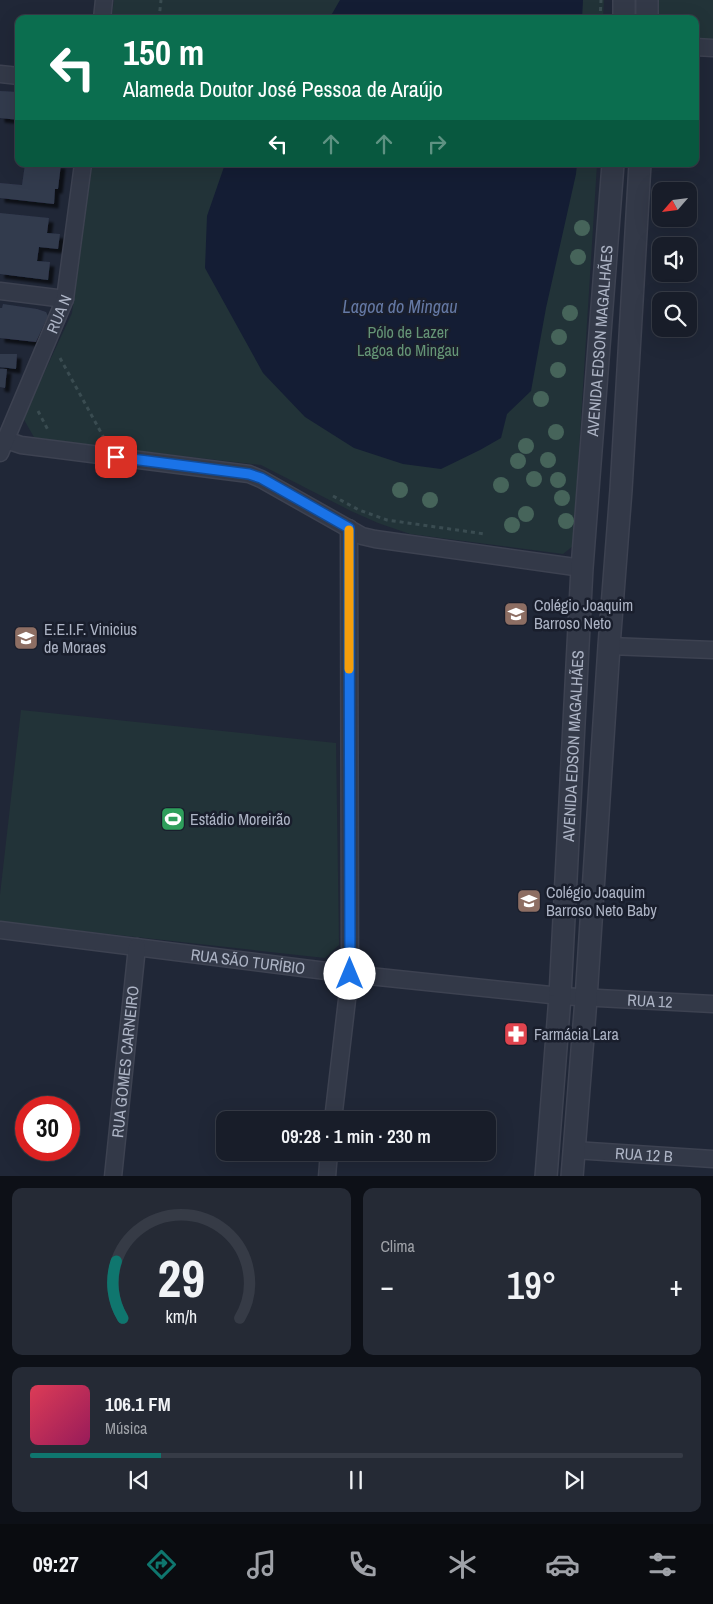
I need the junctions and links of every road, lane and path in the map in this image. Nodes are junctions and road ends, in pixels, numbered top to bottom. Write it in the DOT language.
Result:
graph roads {
  1 [pos="104,0"];
  2 [pos="161,0"];
  3 [pos="601,0"];
  4 [pos="624,0"];
  5 [pos="647,0"];
  6 [pos="102,15"];
  7 [pos="159,15"];
  8 [pos="600,15"];
  9 [pos="624,15"];
  10 [pos="647,15"];
  11 [pos="699,47"];
  12 [pos="713,48"];
  13 [pos="0,74"];
  14 [pos="15,76"];
  15 [pos="83,167"];
  16 [pos="613,167"];
  17 [pos="640,167"];
  18 [pos="0,291"];
  19 [pos="65,299"];
  20 [pos="59,357"];
  21 [pos="105,441"];
  22 [pos="3,447"];
  23 [pos="588,483"];
  24 [pos="621,490"];
  25 [pos="326,493"];
  26 [pos="349,528"];
  27 [pos="494,535"];
  28 [pos="582,568"];
  29 [pos="609,646"];
  30 [pos="713,650"];
  31 [pos="0,930"];
  32 [pos="137,947"];
  33 [pos="350,974"];
  34 [pos="560,996"];
  35 [pos="586,999"];
  36 [pos="713,1004"];
  37 [pos="334,1111"];
  38 [pos="549,1128"];
  39 [pos="575,1141"];
  40 [pos="713,1159"];
  41 [pos="329,1161"];
  42 [pos="113,1176"];
  43 [pos="327,1176"];
  44 [pos="546,1176"];
  45 [pos="572,1176"];
  1 -- 6 [label="street"];
  2 -- 7 [label="path"];
  3 -- 8 [label="path"];
  4 -- 9 [label="street"];
  5 -- 10 [label="street"];
  11 -- 12 [label="street"];
  13 -- 14 [label="street"];
  15 -- 19 [label="street, RUA N"];
  16 -- 23 [label="street, AVENIDA EDSON MAGALHÃES"];
  17 -- 24 [label="street, AVENIDA EDSON MAGALHÃES"];
  18 -- 19 [label="street"];
  19 -- 22 [label="street, RUA N"];
  20 -- 21 [label="path"];
  22 -- 26 [label="street"];
  23 -- 24 [label="street"];
  23 -- 28 [label="street, AVENIDA EDSON MAGALHÃES"];
  24 -- 29 [label="street, AVENIDA EDSON MAGALHÃES"];
  25 -- 27 [label="path"];
  26 -- 28 [label="street"];
  26 -- 33 [label="street"];
  28 -- 34 [label="street, AVENIDA EDSON MAGALHÃES"];
  29 -- 30 [label="street"];
  29 -- 35 [label="street, AVENIDA EDSON MAGALHÃES"];
  31 -- 32 [label="street, RUA SÃO TURÍBIO"];
  32 -- 33 [label="street, RUA SÃO TURÍBIO"];
  32 -- 42 [label="street, RUA GOMES CARNEIRO"];
  33 -- 34 [label="street, RUA SÃO TURÍBIO"];
  33 -- 37 [label="street"];
  34 -- 35 [label="street, RUA SÃO TURÍBIO"];
  34 -- 38 [label="street, AVENIDA EDSON MAGALHÃES"];
  35 -- 36 [label="street, RUA 12"];
  35 -- 39 [label="street, AVENIDA EDSON MAGALHÃES"];
  38 -- 39 [label="street"];
  38 -- 44 [label="street, AVENIDA EDSON MAGALHÃES"];
  39 -- 40 [label="street, RUA 12 B"];
  39 -- 45 [label="street, AVENIDA EDSON MAGALHÃES"];
  41 -- 43 [label="street"];
}
